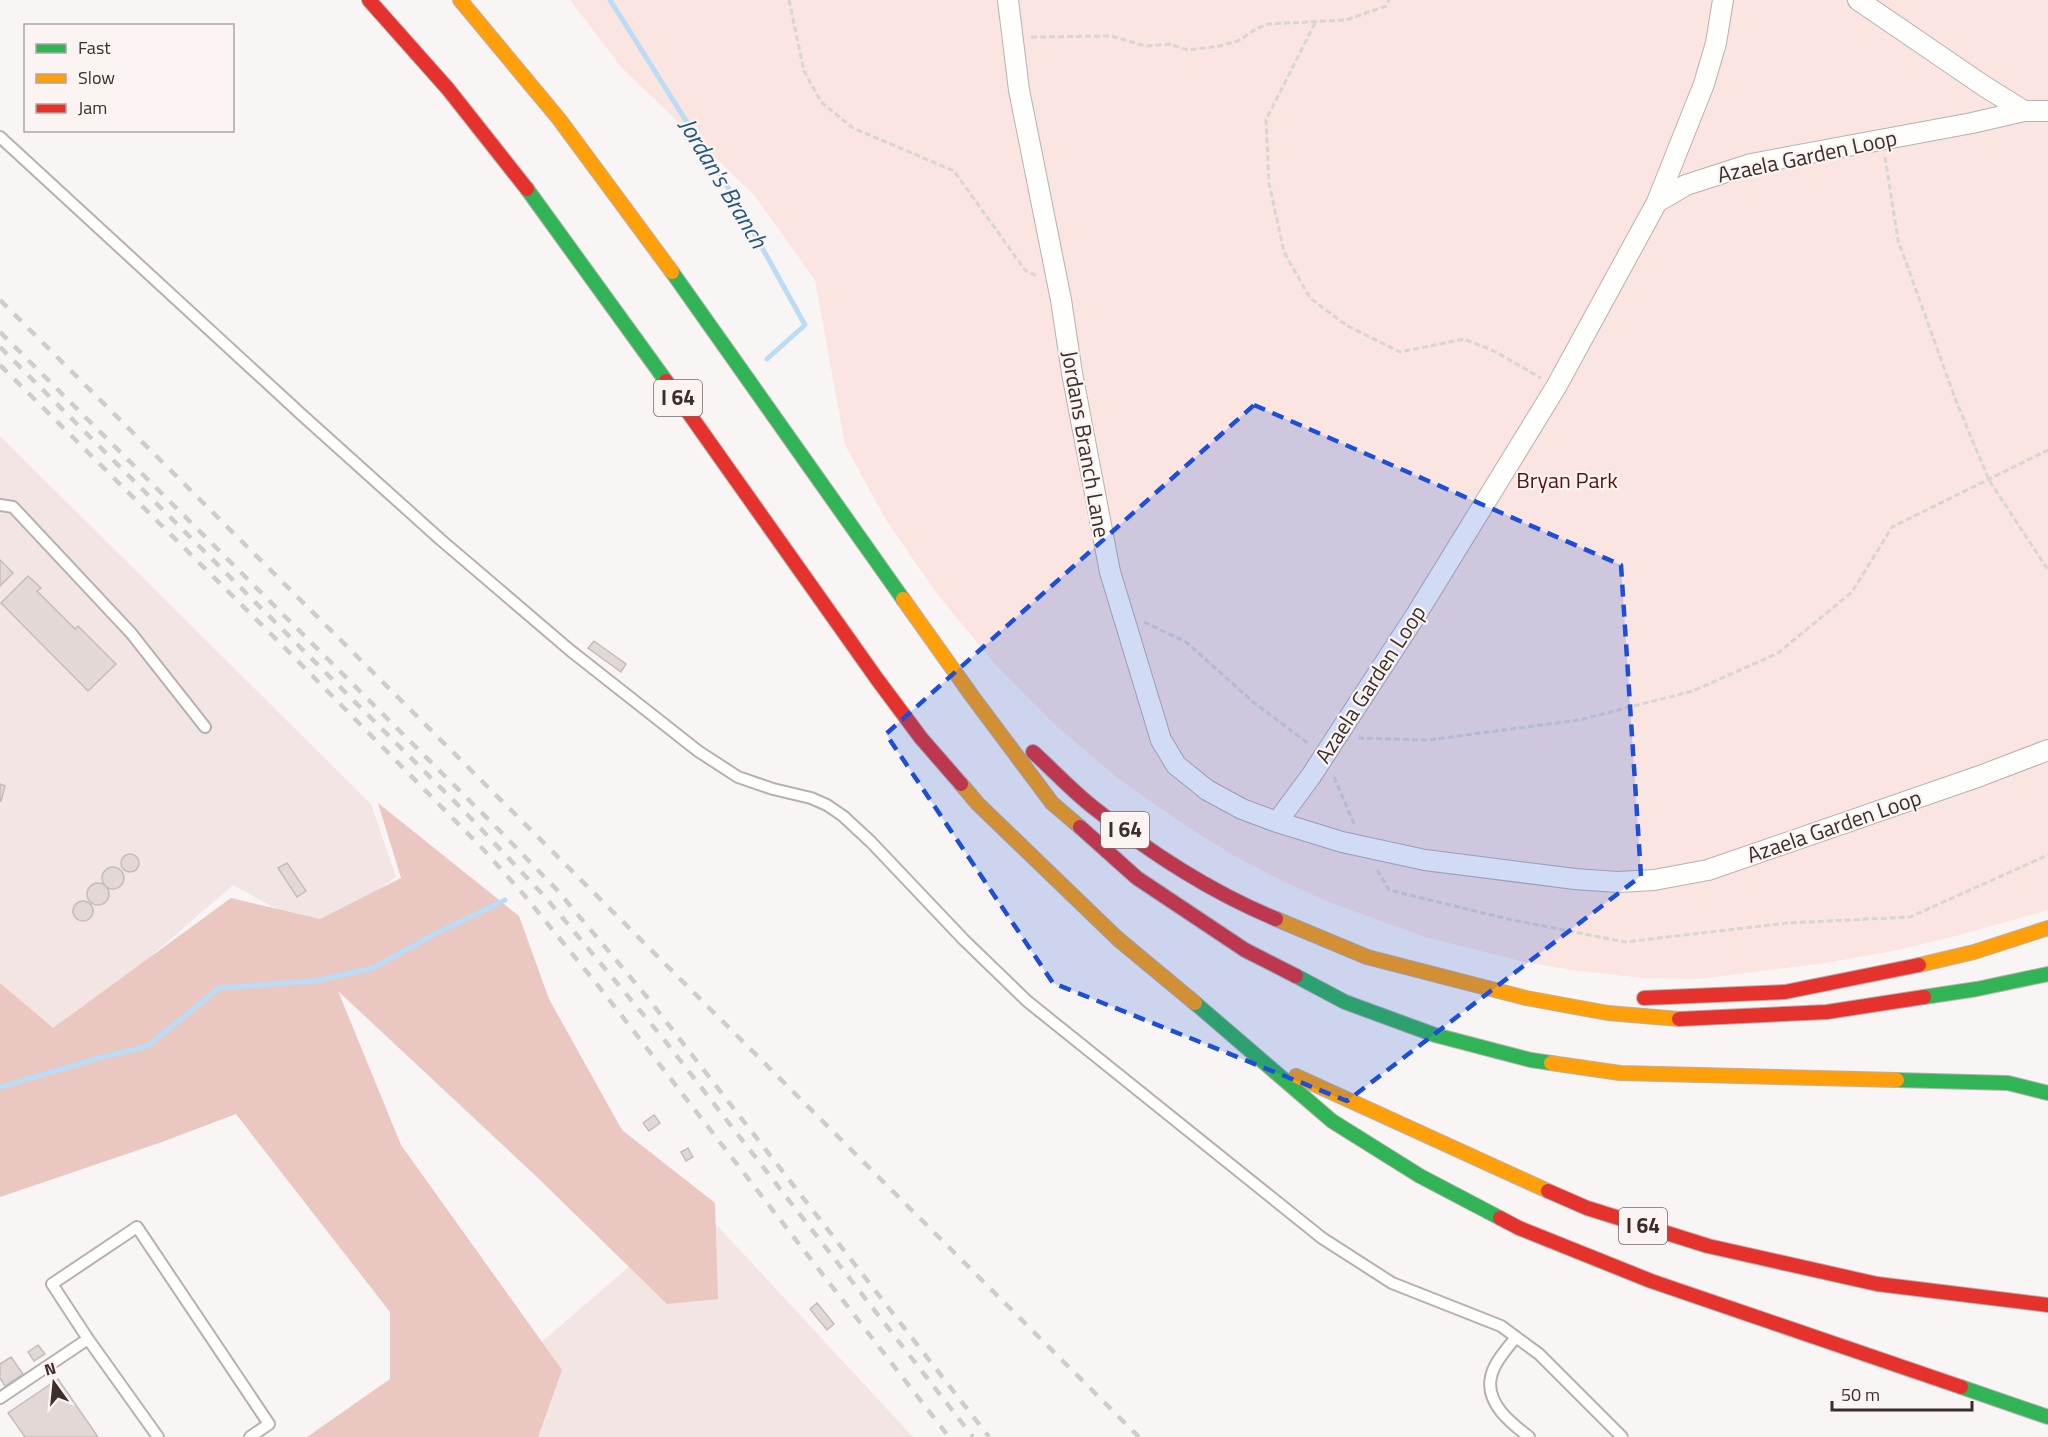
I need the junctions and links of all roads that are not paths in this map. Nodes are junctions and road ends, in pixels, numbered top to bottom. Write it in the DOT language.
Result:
graph roads {
  1 [pos="369,0"];
  2 [pos="460,0"];
  3 [pos="1008,0"];
  4 [pos="1723,0"];
  5 [pos="1858,0"];
  6 [pos="2024,111"];
  7 [pos="2048,111"];
  8 [pos="0,137"];
  9 [pos="1657,202"];
  10 [pos="0,505"];
  11 [pos="972,696"];
  12 [pos="205,727"];
  13 [pos="2048,750"];
  14 [pos="1276,822"];
  15 [pos="2048,928"];
  16 [pos="2048,974"];
  17 [pos="1526,998"];
  18 [pos="1604,998"];
  19 [pos="1626,998"];
  20 [pos="1264,1061"];
  21 [pos="2048,1093"];
  22 [pos="2048,1305"];
  23 [pos="1516,1337"];
  24 [pos="88,1339"];
  25 [pos="0,1398"];
  26 [pos="1998,1399"];
  27 [pos="2048,1417"];
  28 [pos="2048,1428"];
  29 [pos="158,1437"];
  30 [pos="250,1437"];
  31 [pos="1529,1437"];
  32 [pos="1622,1437"];
  1 -- 20 [label="highway, I 64"];
  2 -- 11 [label="highway, I 64"];
  3 -- 14 [label="street, Jordans Branch Lane"];
  4 -- 9 [label="street"];
  5 -- 6 [label="street"];
  6 -- 7 [label="street, Azaela Garden Loop"];
  6 -- 9 [label="street, Azaela Garden Loop"];
  8 -- 23 [label="lane"];
  9 -- 14 [label="street, Azaela Garden Loop"];
  10 -- 12 [label="lane"];
  11 -- 17 [label="highway, I 64"];
  11 -- 21 [label="highway"];
  13 -- 14 [label="street, Azaela Garden Loop"];
  15 -- 19 [label="highway"];
  16 -- 17 [label="highway, I 64"];
  17 -- 18 [label="highway"];
  20 -- 22 [label="highway, I 64"];
  20 -- 26 [label="highway"];
  23 -- 31 [label="lane"];
  23 -- 32 [label="lane"];
  24 -- 25 [label="lane"];
  24 -- 29 [label="lane"];
  24 -- 30 [label="lane"];
  26 -- 27 [label="highway"];
  26 -- 28 [label="highway"];
}
